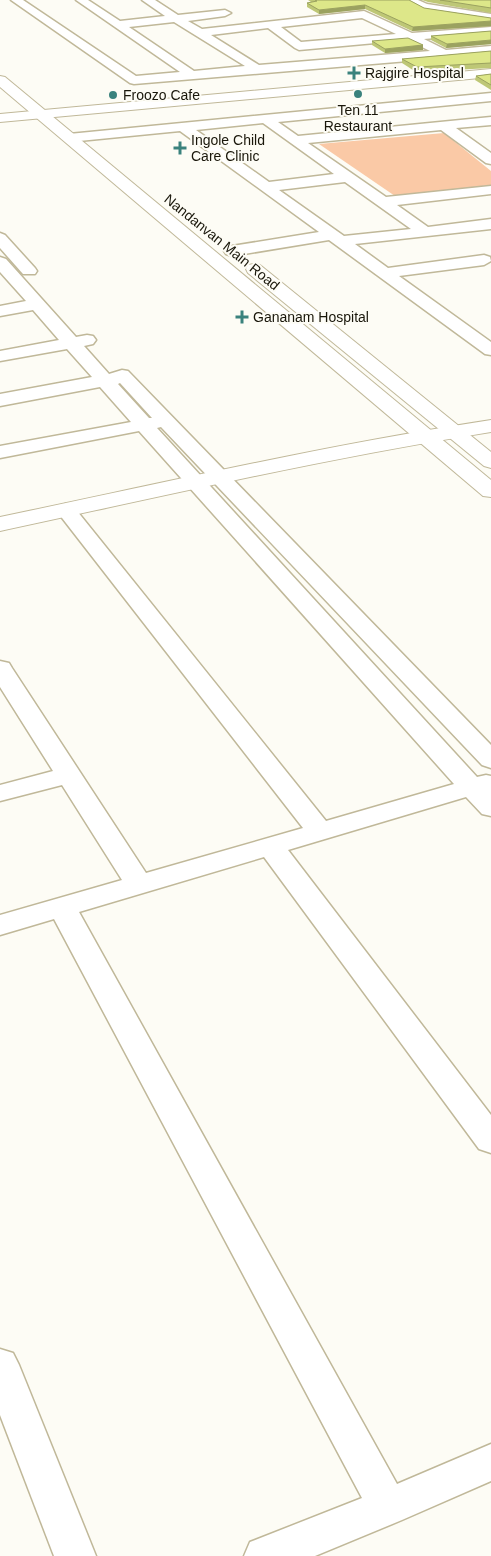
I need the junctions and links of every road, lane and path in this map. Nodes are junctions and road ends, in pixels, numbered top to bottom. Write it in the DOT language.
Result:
graph roads {
  1 [pos="16,0"];
  2 [pos="81,0"];
  3 [pos="409,0"];
  4 [pos="149,2"];
  5 [pos="169,2"];
  6 [pos="346,5"];
  7 [pos="233,12"];
  8 [pos="364,14"];
  9 [pos="491,17"];
  10 [pos="176,18"];
  11 [pos="272,25"];
  12 [pos="119,26"];
  13 [pos="491,30"];
  14 [pos="199,33"];
  15 [pos="410,37"];
  16 [pos="299,46"];
  17 [pos="491,50"];
  18 [pos="447,54"];
  19 [pos="324,63"];
  20 [pos="257,69"];
  21 [pos="4,72"];
  22 [pos="484,74"];
  23 [pos="192,75"];
  24 [pos="462,76"];
  25 [pos="134,80"];
  26 [pos="490,98"];
  27 [pos="149,104"];
  28 [pos="64,112"];
  29 [pos="41,114"];
  30 [pos="0,118"];
  31 [pos="266,119"];
  32 [pos="491,121"];
  33 [pos="443,125"];
  34 [pos="183,127"];
  35 [pos="91,136"];
  36 [pos="69,138"];
  37 [pos="295,140"];
  38 [pos="113,154"];
  39 [pos="491,160"];
  40 [pos="347,177"];
  41 [pos="266,187"];
  42 [pos="491,190"];
  43 [pos="382,202"];
  44 [pos="491,224"];
  45 [pos="425,232"];
  46 [pos="0,238"];
  47 [pos="336,238"];
  48 [pos="218,239"];
  49 [pos="232,251"];
  50 [pos="489,262"];
  51 [pos="3,269"];
  52 [pos="384,272"];
  53 [pos="38,304"];
  54 [pos="0,311"];
  55 [pos="81,341"];
  56 [pos="491,350"];
  57 [pos="0,356"];
  58 [pos="114,379"];
  59 [pos="0,400"];
  60 [pos="167,421"];
  61 [pos="144,425"];
  62 [pos="491,426"];
  63 [pos="453,431"];
  64 [pos="426,436"];
  65 [pos="0,452"];
  66 [pos="491,462"];
  67 [pos="220,477"];
  68 [pos="195,482"];
  69 [pos="491,491"];
  70 [pos="66,510"];
  71 [pos="0,524"];
  72 [pos="0,668"];
  73 [pos="491,760"];
  74 [pos="69,775"];
  75 [pos="482,784"];
  76 [pos="0,794"];
  77 [pos="491,808"];
  78 [pos="320,831"];
  79 [pos="270,845"];
  80 [pos="138,883"];
  81 [pos="61,906"];
  82 [pos="0,925"];
  83 [pos="491,1140"];
  84 [pos="0,1365"];
  85 [pos="491,1462"];
  86 [pos="388,1507"];
  87 [pos="76,1556"];
  88 [pos="265,1556"];
  1 -- 25 [label="street"];
  2 -- 12 [label="street"];
  3 -- 9 [label="street"];
  4 -- 5 [label="street"];
  4 -- 10 [label="street"];
  6 -- 8 [label="street"];
  7 -- 10 [label="street"];
  8 -- 11 [label="street"];
  8 -- 15 [label="street"];
  10 -- 12 [label="street"];
  10 -- 14 [label="street"];
  11 -- 14 [label="street"];
  11 -- 16 [label="street"];
  12 -- 23 [label="street"];
  13 -- 15 [label="street"];
  14 -- 20 [label="street"];
  15 -- 16 [label="street"];
  15 -- 18 [label="street"];
  16 -- 19 [label="street"];
  17 -- 18 [label="street"];
  18 -- 19 [label="street"];
  18 -- 22 [label="street"];
  19 -- 20 [label="street"];
  20 -- 23 [label="street"];
  21 -- 28 [label="main road"];
  21 -- 29 [label="main road"];
  22 -- 24 [label="main road"];
  23 -- 25 [label="street"];
  24 -- 26 [label="street"];
  24 -- 27 [label="main road"];
  25 -- 27 [label="street"];
  26 -- 31 [label="street"];
  27 -- 28 [label="main road"];
  28 -- 29 [label="main road"];
  28 -- 35 [label="main road"];
  29 -- 30 [label="main road"];
  29 -- 36 [label="main road"];
  31 -- 34 [label="street"];
  31 -- 37 [label="street"];
  32 -- 33 [label="street"];
  33 -- 37 [label="street"];
  33 -- 39 [label="street"];
  34 -- 35 [label="street"];
  34 -- 41 [label="street"];
  35 -- 36 [label="street"];
  35 -- 38 [label="main road"];
  36 -- 64 [label="main road"];
  37 -- 40 [label="street"];
  40 -- 41 [label="street"];
  40 -- 43 [label="street"];
  41 -- 47 [label="street"];
  42 -- 43 [label="street"];
  43 -- 45 [label="street"];
  44 -- 45 [label="street"];
  45 -- 47 [label="street"];
  46 -- 55 [label="street"];
  47 -- 49 [label="street"];
  47 -- 52 [label="street"];
  48 -- 49 [label="main road, Nandanvan Main Road"];
  49 -- 63 [label="main road, Nandanvan Main Road"];
  50 -- 52 [label="street"];
  51 -- 53 [label="street"];
  52 -- 56 [label="street"];
  53 -- 54 [label="street"];
  53 -- 55 [label="street"];
  55 -- 57 [label="street"];
  55 -- 58 [label="street"];
  58 -- 59 [label="street"];
  58 -- 60 [label="street"];
  58 -- 61 [label="street"];
  60 -- 61 [label="street"];
  60 -- 67 [label="street"];
  61 -- 65 [label="street"];
  61 -- 68 [label="street"];
  62 -- 63 [label="main road"];
  63 -- 64 [label="main road"];
  63 -- 66 [label="main road, Nandanvan Main Road"];
  64 -- 67 [label="main road"];
  64 -- 69 [label="main road"];
  67 -- 68 [label="main road"];
  67 -- 73 [label="street"];
  68 -- 70 [label="main road"];
  68 -- 75 [label="street"];
  70 -- 71 [label="main road"];
  70 -- 78 [label="street"];
  72 -- 74 [label="street"];
  74 -- 76 [label="street"];
  74 -- 80 [label="street"];
  75 -- 77 [label="street"];
  75 -- 78 [label="street"];
  78 -- 79 [label="street"];
  79 -- 80 [label="street"];
  79 -- 83 [label="street"];
  80 -- 81 [label="street"];
  81 -- 82 [label="street"];
  81 -- 86 [label="street"];
  84 -- 87 [label="street"];
  85 -- 86 [label="street"];
  86 -- 88 [label="street"];
}
